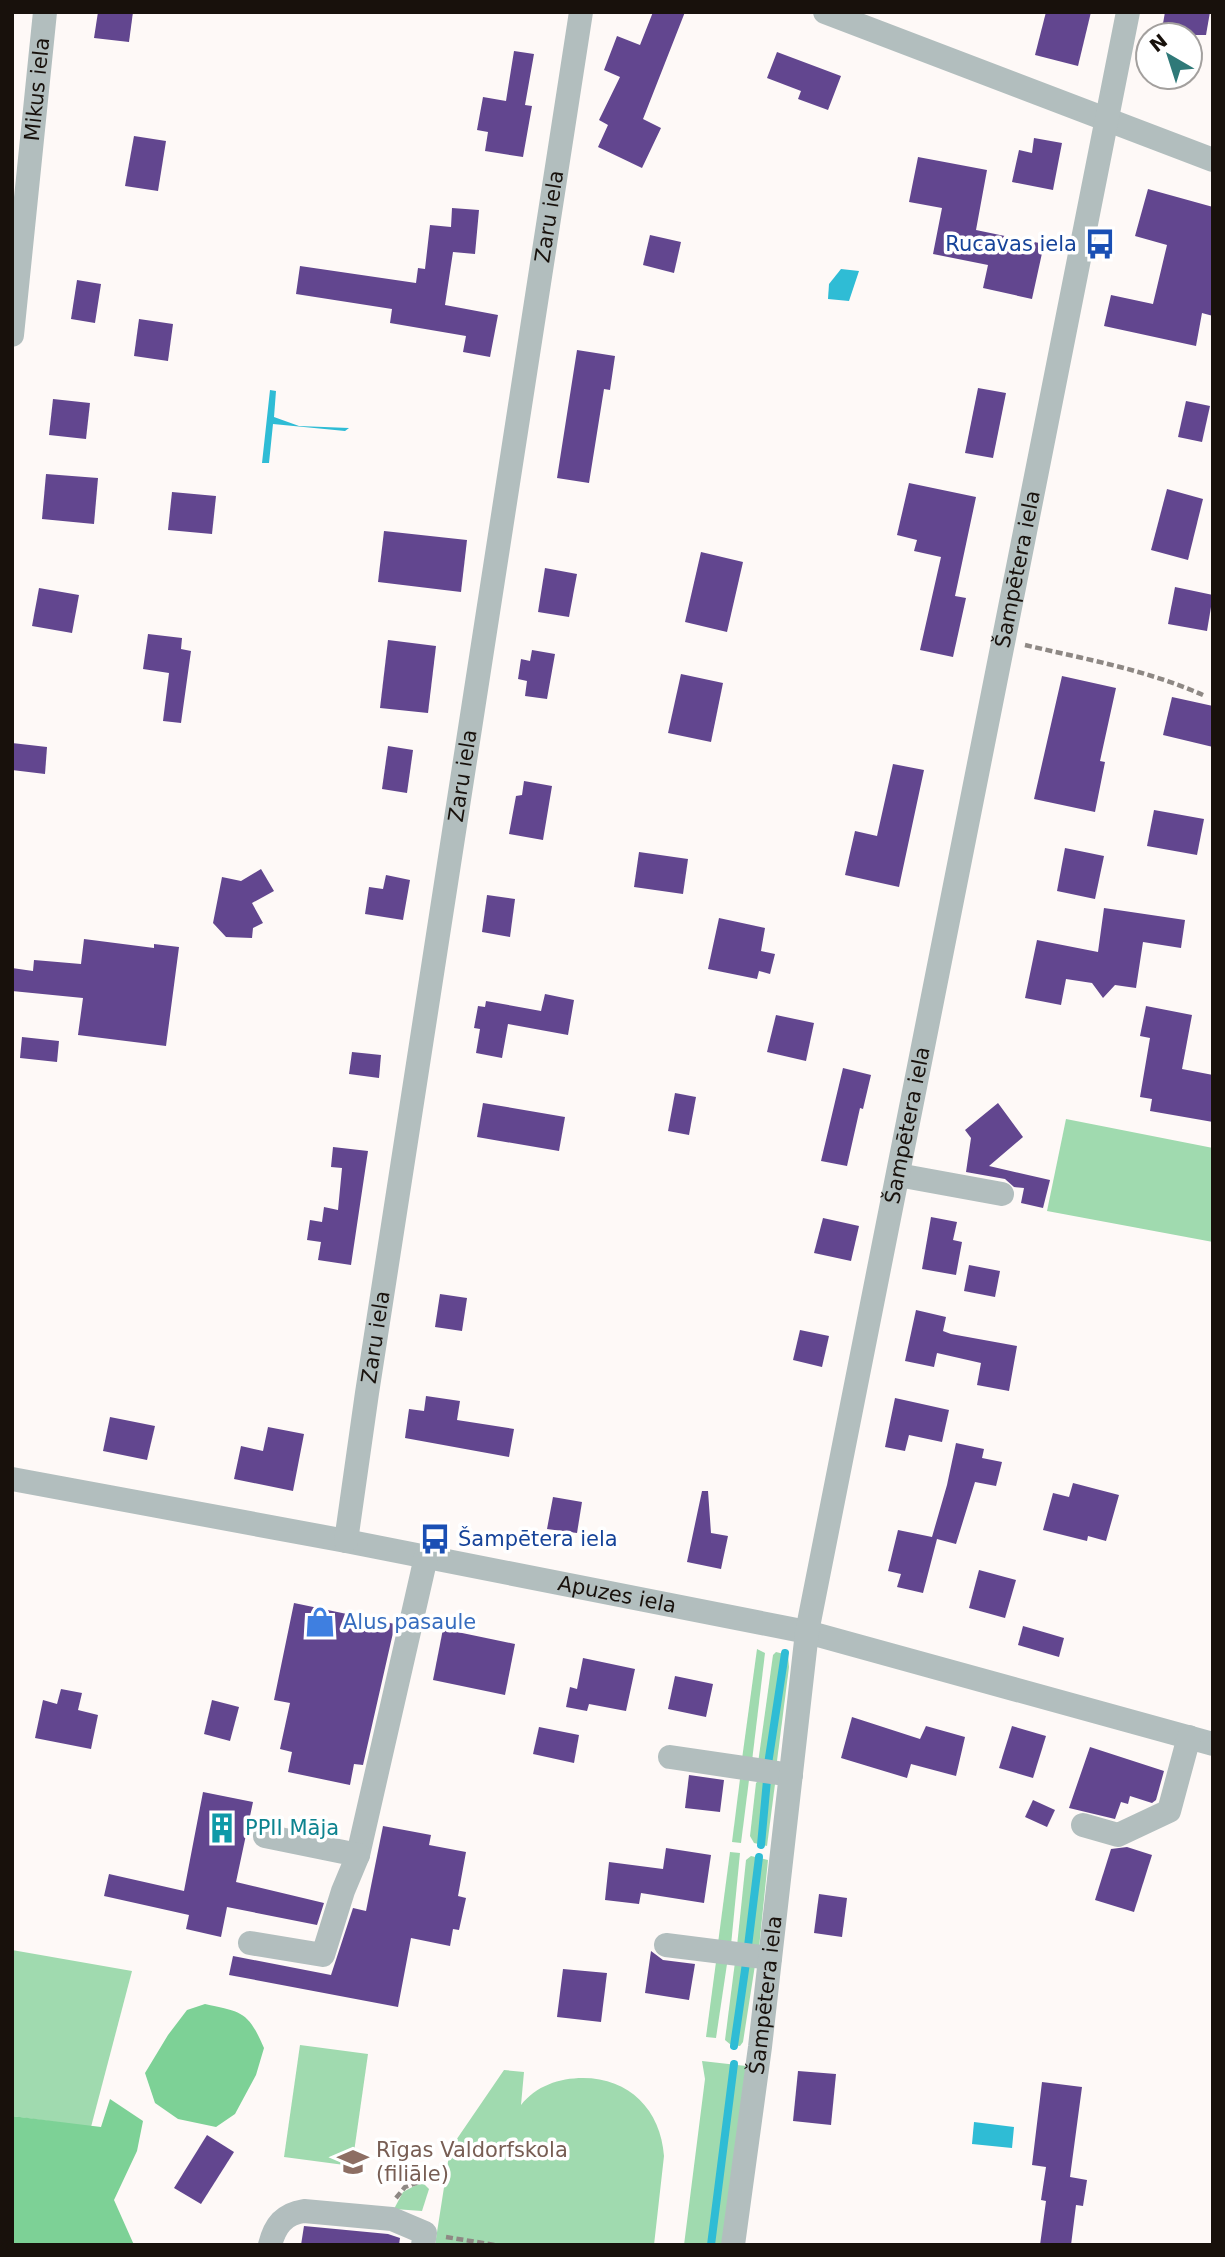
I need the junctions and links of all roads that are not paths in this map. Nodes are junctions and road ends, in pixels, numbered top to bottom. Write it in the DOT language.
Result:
graph roads {
  1 [pos="45,12"];
  2 [pos="581,12"];
  3 [pos="825,12"];
  4 [pos="1128,12"];
  5 [pos="1107,121"];
  6 [pos="1213,160"];
  7 [pos="12,335"];
  8 [pos="898,1175"];
  9 [pos="1002,1194"];
  10 [pos="12,1479"];
  11 [pos="346,1541"];
  12 [pos="426,1557"];
  13 [pos="807,1632"];
  14 [pos="1201,1741"];
  15 [pos="670,1757"];
  16 [pos="791,1775"];
  17 [pos="1083,1825"];
  18 [pos="265,1836"];
  19 [pos="358,1855"];
  20 [pos="250,1943"];
  21 [pos="666,1945"];
  22 [pos="770,1958"];
  23 [pos="424,2239"];
  24 [pos="270,2245"];
  25 [pos="733,2245"];
  1 -- 7 [label="street, Mikus iela"];
  2 -- 11 [label="street, Zaru iela"];
  3 -- 5 [label="street"];
  4 -- 5 [label="street, Šampētera iela"];
  5 -- 6 [label="street"];
  5 -- 8 [label="street, Šampētera iela"];
  8 -- 9 [label="street"];
  8 -- 13 [label="street, Šampētera iela"];
  10 -- 11 [label="street, Apuzes iela"];
  11 -- 12 [label="street, Apuzes iela"];
  12 -- 13 [label="street, Apuzes iela"];
  12 -- 19 [label="street"];
  13 -- 14 [label="street, Apuzes iela"];
  13 -- 16 [label="street, Šampētera iela"];
  14 -- 17 [label="street"];
  15 -- 16 [label="street"];
  16 -- 22 [label="street, Šampētera iela"];
  18 -- 19 [label="street"];
  19 -- 20 [label="street"];
  21 -- 22 [label="street"];
  22 -- 25 [label="street, Šampētera iela"];
  23 -- 24 [label="street"];
}
